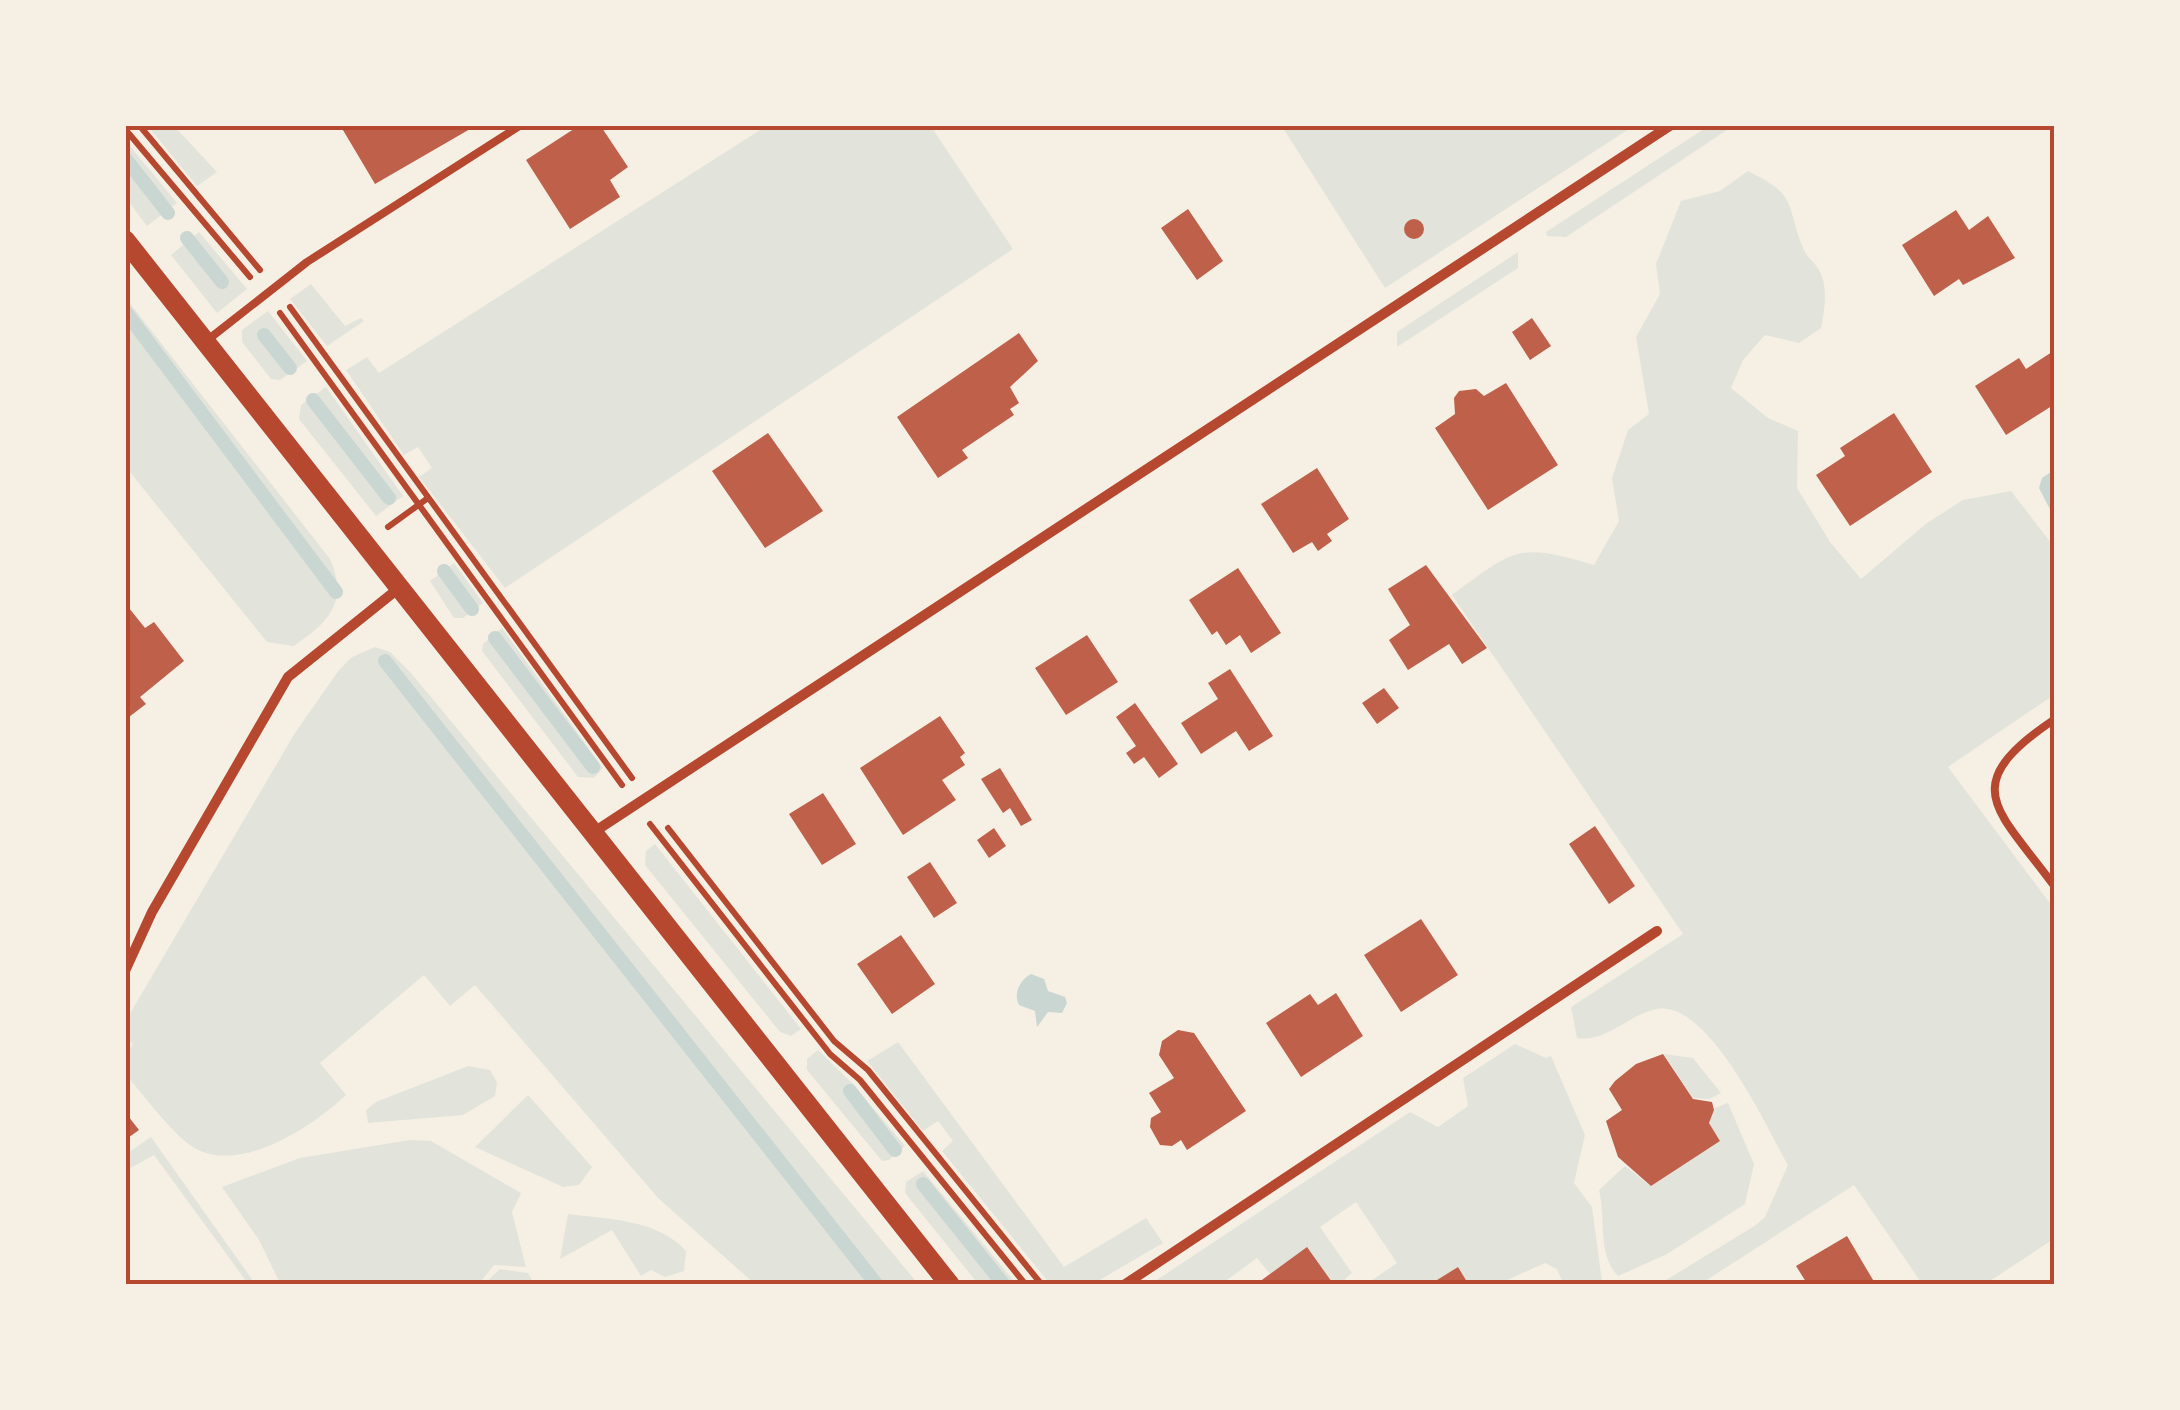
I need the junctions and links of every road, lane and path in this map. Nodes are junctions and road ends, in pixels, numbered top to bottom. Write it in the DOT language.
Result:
graph roads {
  1 [pos="139,125"];
  2 [pos="521,125"];
  3 [pos="1672,125"];
  4 [pos="125,129"];
  5 [pos="125,240"];
  6 [pos="274,287"];
  7 [pos="266,295"];
  8 [pos="206,342"];
  9 [pos="428,498"];
  10 [pos="418,505"];
  11 [pos="387,528"];
  12 [pos="400,587"];
  13 [pos="2055,719"];
  14 [pos="634,781"];
  15 [pos="626,790"];
  16 [pos="668,828"];
  17 [pos="594,832"];
  18 [pos="659,836"];
  19 [pos="2055,887"];
  20 [pos="1657,931"];
  21 [pos="125,971"];
  22 [pos="950,1285"];
  23 [pos="1026,1285"];
  24 [pos="1042,1285"];
  25 [pos="1124,1285"];
  1 -- 6 [label="path"];
  2 -- 6 [label="lane"];
  3 -- 17 [label="street"];
  4 -- 7 [label="path"];
  5 -- 8 [label="main road"];
  6 -- 7 [label="lane"];
  6 -- 9 [label="path"];
  7 -- 8 [label="lane"];
  7 -- 10 [label="path"];
  8 -- 12 [label="main road"];
  9 -- 10 [label="path"];
  9 -- 14 [label="path"];
  10 -- 11 [label="path"];
  10 -- 15 [label="path"];
  12 -- 17 [label="main road"];
  12 -- 21 [label="street"];
  13 -- 19 [label="lane"];
  16 -- 24 [label="path"];
  17 -- 22 [label="main road"];
  18 -- 23 [label="path"];
  20 -- 25 [label="street"];
}
